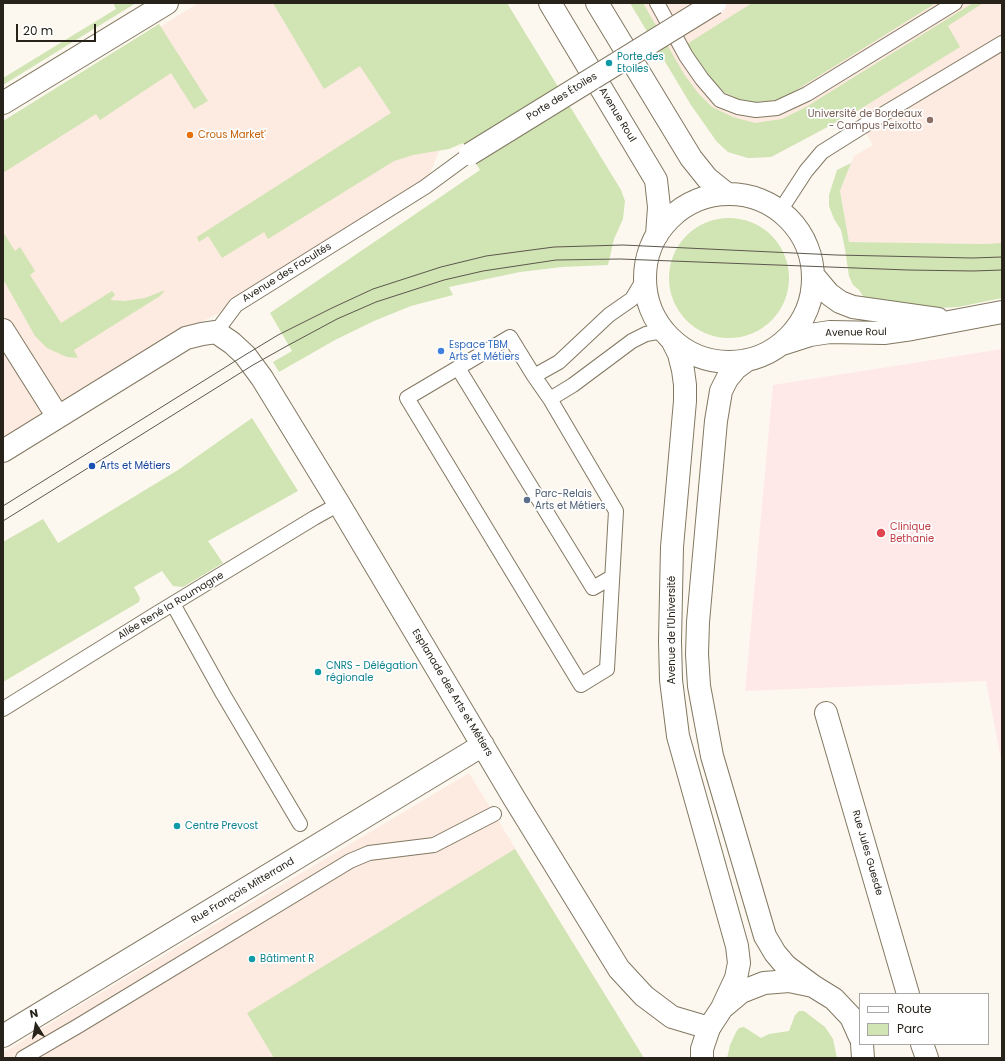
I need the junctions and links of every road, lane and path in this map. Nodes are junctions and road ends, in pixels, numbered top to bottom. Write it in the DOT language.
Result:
graph roads {
  1 [pos="167,3"];
  2 [pos="550,3"];
  3 [pos="597,3"];
  4 [pos="657,3"];
  5 [pos="715,3"];
  6 [pos="955,3"];
  7 [pos="1002,43"];
  8 [pos="3,103"];
  9 [pos="470,154"];
  10 [pos="727,194"];
  11 [pos="780,211"];
  12 [pos="657,235"];
  13 [pos="813,275"];
  14 [pos="644,277"];
  15 [pos="1002,312"];
  16 [pos="955,321"];
  17 [pos="3,330"];
  18 [pos="216,332"];
  19 [pos="668,336"];
  20 [pos="781,344"];
  21 [pos="747,360"];
  22 [pos="458,368"];
  23 [pos="534,376"];
  24 [pos="550,399"];
  25 [pos="58,417"];
  26 [pos="3,451"];
  27 [pos="340,504"];
  28 [pos="612,577"];
  29 [pos="173,604"];
  30 [pos="3,709"];
  31 [pos="826,713"];
  32 [pos="483,745"];
  33 [pos="494,814"];
  34 [pos="300,824"];
  35 [pos="813,986"];
  36 [pos="908,993"];
  37 [pos="722,1008"];
  38 [pos="709,1028"];
  39 [pos="859,1035"];
  40 [pos="3,1036"];
  41 [pos="862,1045"];
  42 [pos="922,1045"];
  43 [pos="22,1058"];
  44 [pos="702,1058"];
  45 [pos="863,1058"];
  46 [pos="927,1058"];
  1 -- 8 [label="street"];
  2 -- 12 [label="street, Avenue Roul"];
  3 -- 10 [label="street"];
  4 -- 6 [label="lane"];
  5 -- 9 [label="street, Porte des Étoiles, bridge"];
  7 -- 11 [label="lane"];
  9 -- 18 [label="lane, Avenue des Facultés"];
  10 -- 11 [label="street"];
  10 -- 12 [label="street"];
  11 -- 13 [label="street"];
  12 -- 14 [label="street, Avenue de l'Université"];
  13 -- 16 [label="street, Avenue Roul"];
  13 -- 20 [label="street"];
  14 -- 19 [label="street, Avenue de l'Université"];
  14 -- 23 [label="lane"];
  15 -- 16 [label="street, Avenue Roul"];
  16 -- 20 [label="street, Avenue Roul"];
  17 -- 25 [label="street"];
  18 -- 25 [label="street"];
  18 -- 27 [label="street, Esplanade des Arts et Métiers"];
  19 -- 21 [label="street"];
  19 -- 24 [label="lane"];
  19 -- 37 [label="street, Avenue de l'Université"];
  20 -- 21 [label="street"];
  21 -- 35 [label="street"];
  22 -- 23 [label="lane"];
  22 -- 28 [label="lane"];
  22 -- 28 [label="lane"];
  23 -- 24 [label="lane"];
  24 -- 28 [label="lane"];
  25 -- 26 [label="street"];
  27 -- 29 [label="lane, Allée René la Roumagne"];
  27 -- 32 [label="street, Esplanade des Arts et Métiers"];
  29 -- 30 [label="lane, Allée René la Roumagne"];
  29 -- 34 [label="lane"];
  31 -- 36 [label="street, Rue Jules Guesde"];
  32 -- 38 [label="street, Esplanade des Arts et Métiers"];
  32 -- 40 [label="street, Rue François Mitterrand"];
  33 -- 43 [label="lane"];
  35 -- 37 [label="street"];
  35 -- 39 [label="street"];
  37 -- 38 [label="street"];
  38 -- 44 [label="street"];
  41 -- 45 [label="street"];
  42 -- 46 [label="street"];
}
